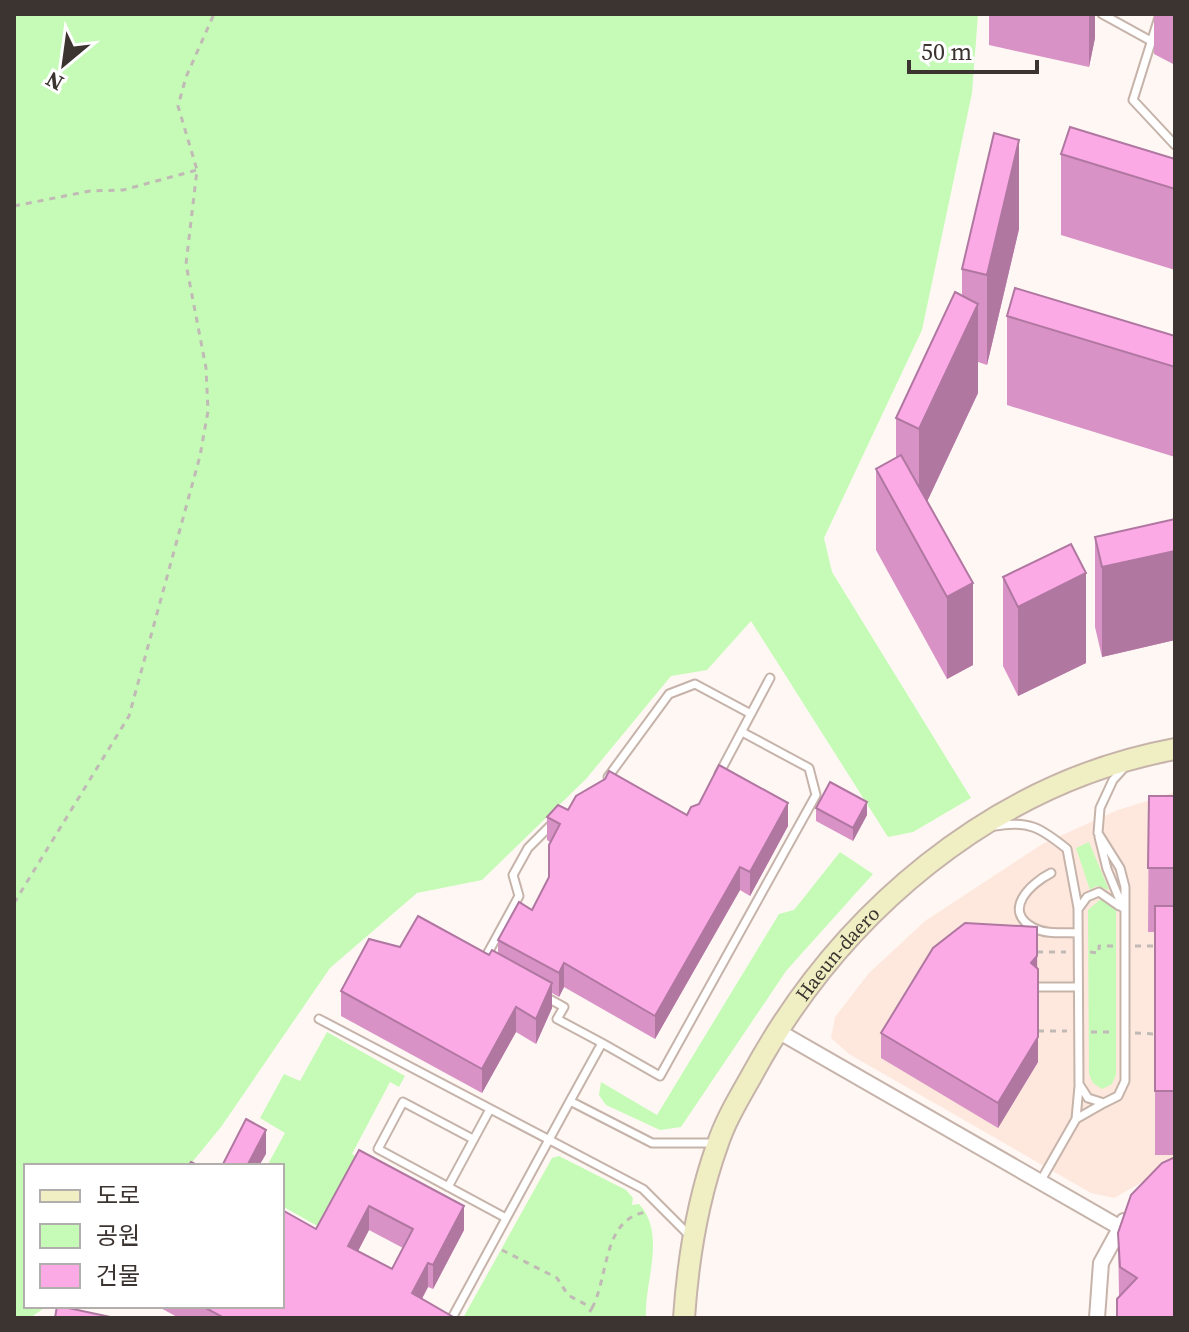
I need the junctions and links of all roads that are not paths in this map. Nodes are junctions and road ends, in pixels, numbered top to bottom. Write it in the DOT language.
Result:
graph roads {
  1 [pos="1102,14"];
  2 [pos="1160,14"];
  3 [pos="1151,41"];
  4 [pos="1175,145"];
  5 [pos="770,678"];
  6 [pos="751,714"];
  7 [pos="742,732"];
  8 [pos="1175,749"];
  9 [pos="1134,757"];
  10 [pos="607,779"];
  11 [pos="714,785"];
  12 [pos="619,786"];
  13 [pos="596,788"];
  14 [pos="564,813"];
  15 [pos="970,832"];
  16 [pos="1098,833"];
  17 [pos="1051,873"];
  18 [pos="1078,908"];
  19 [pos="1124,910"];
  20 [pos="1078,933"];
  21 [pos="496,970"];
  22 [pos="1037,987"];
  23 [pos="1078,987"];
  24 [pos="537,992"];
  25 [pos="319,1019"];
  26 [pos="776,1030"];
  27 [pos="602,1043"];
  28 [pos="1079,1084"];
  29 [pos="570,1101"];
  30 [pos="1104,1103"];
  31 [pos="489,1111"];
  32 [pos="1076,1119"];
  33 [pos="473,1139"];
  34 [pos="548,1141"];
  35 [pos="717,1143"];
  36 [pos="1040,1182"];
  37 [pos="448,1187"];
  38 [pos="1134,1207"];
  39 [pos="506,1218"];
  40 [pos="1119,1227"];
  41 [pos="692,1238"];
  42 [pos="452,1318"];
  43 [pos="684,1318"];
  44 [pos="1097,1318"];
  1 -- 3 [label="lane"];
  2 -- 3 [label="lane"];
  3 -- 4 [label="lane"];
  5 -- 6 [label="lane"];
  6 -- 7 [label="lane"];
  6 -- 10 [label="lane"];
  7 -- 11 [label="lane"];
  7 -- 27 [label="lane"];
  8 -- 9 [label="main road, Haeun-daero"];
  9 -- 15 [label="main road, Haeun-daero"];
  9 -- 16 [label="lane"];
  10 -- 12 [label="lane"];
  10 -- 13 [label="lane"];
  14 -- 21 [label="lane"];
  15 -- 18 [label="lane"];
  15 -- 26 [label="main road, Haeun-daero"];
  16 -- 19 [label="lane"];
  16 -- 19 [label="lane"];
  17 -- 20 [label="lane"];
  18 -- 19 [label="lane"];
  18 -- 20 [label="lane"];
  19 -- 30 [label="lane"];
  20 -- 23 [label="lane"];
  22 -- 23 [label="lane"];
  23 -- 28 [label="lane"];
  24 -- 27 [label="lane"];
  25 -- 31 [label="lane"];
  26 -- 35 [label="main road, Haeun-daero"];
  26 -- 36 [label="street"];
  27 -- 29 [label="lane"];
  28 -- 30 [label="lane"];
  28 -- 32 [label="lane"];
  29 -- 34 [label="lane"];
  29 -- 35 [label="lane"];
  30 -- 32 [label="lane"];
  31 -- 33 [label="lane"];
  31 -- 34 [label="lane"];
  32 -- 36 [label="lane"];
  33 -- 37 [label="lane"];
  33 -- 37 [label="lane"];
  34 -- 39 [label="lane"];
  34 -- 41 [label="lane"];
  35 -- 41 [label="main road, Haeun-daero"];
  36 -- 40 [label="street"];
  37 -- 39 [label="lane"];
  38 -- 40 [label="street"];
  39 -- 42 [label="lane"];
  40 -- 44 [label="street"];
  41 -- 43 [label="main road, Haeun-daero"];
}
